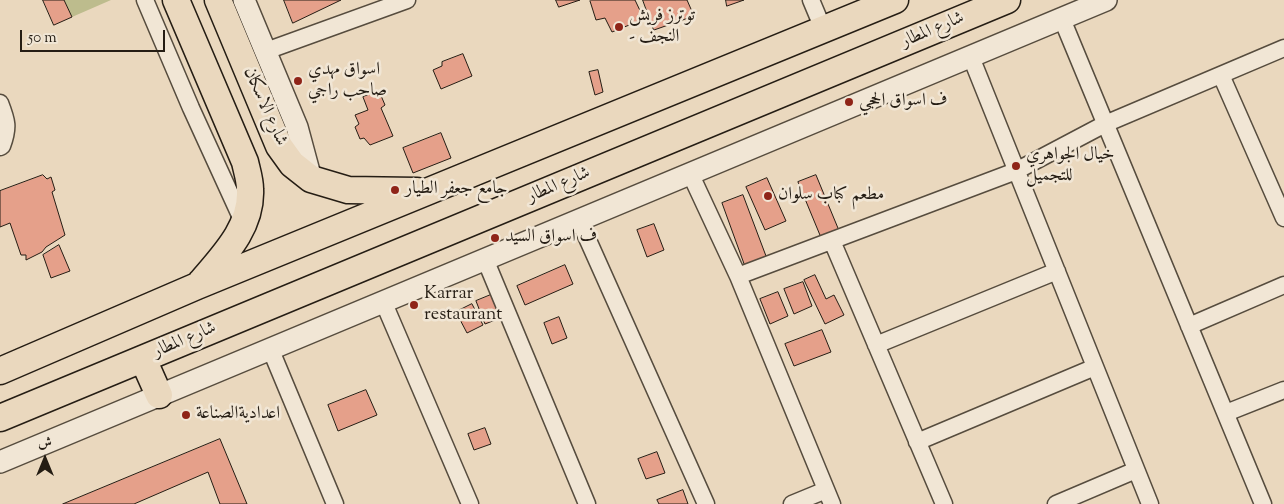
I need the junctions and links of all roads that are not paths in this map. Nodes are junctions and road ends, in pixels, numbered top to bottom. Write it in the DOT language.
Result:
graph roads {
  1 [pos="145,0"];
  2 [pos="218,0"];
  3 [pos="244,0"];
  4 [pos="407,0"];
  5 [pos="811,0"];
  6 [pos="895,0"];
  7 [pos="1008,0"];
  8 [pos="1106,0"];
  9 [pos="180,9"];
  10 [pos="1062,19"];
  11 [pos="824,31"];
  12 [pos="238,48"];
  13 [pos="1284,48"];
  14 [pos="266,51"];
  15 [pos="971,58"];
  16 [pos="204,64"];
  17 [pos="1221,74"];
  18 [pos="0,103"];
  19 [pos="1105,124"];
  20 [pos="0,147"];
  21 [pos="1016,171"];
  22 [pos="690,173"];
  23 [pos="311,179"];
  24 [pos="428,191"];
  25 [pos="1284,218"];
  26 [pos="579,220"];
  27 [pos="244,224"];
  28 [pos="832,241"];
  29 [pos="485,259"];
  30 [pos="1057,271"];
  31 [pos="738,276"];
  32 [pos="1284,285"];
  33 [pos="197,286"];
  34 [pos="383,301"];
  35 [pos="1189,326"];
  36 [pos="876,345"];
  37 [pos="270,348"];
  38 [pos="143,359"];
  39 [pos="1095,367"];
  40 [pos="0,371"];
  41 [pos="1284,390"];
  42 [pos="159,396"];
  43 [pos="1226,413"];
  44 [pos="0,418"];
  45 [pos="917,442"];
  46 [pos="0,462"];
  47 [pos="1136,470"];
  48 [pos="829,497"];
  49 [pos="335,504"];
  50 [pos="470,504"];
  51 [pos="587,504"];
  52 [pos="706,504"];
  53 [pos="792,504"];
  54 [pos="944,504"];
  55 [pos="1056,504"];
  56 [pos="1150,504"];
  57 [pos="1264,504"];
  1 -- 27 [label="street"];
  2 -- 9 [label="main road"];
  2 -- 12 [label="main road, شارع الاسكان"];
  3 -- 14 [label="street"];
  4 -- 14 [label="street"];
  5 -- 11 [label="street"];
  6 -- 11 [label="main road"];
  7 -- 38 [label="main road, شارع المطار"];
  8 -- 10 [label="street"];
  9 -- 16 [label="main road"];
  10 -- 15 [label="street"];
  10 -- 19 [label="street"];
  11 -- 24 [label="main road"];
  12 -- 16 [label="main road"];
  12 -- 23 [label="main road, شارع الاسكان"];
  13 -- 17 [label="street"];
  14 -- 23 [label="street"];
  15 -- 21 [label="street"];
  15 -- 22 [label="street"];
  16 -- 27 [label="main road"];
  17 -- 19 [label="street"];
  17 -- 25 [label="street"];
  18 -- 20 [label="street"];
  19 -- 21 [label="street"];
  19 -- 35 [label="street"];
  21 -- 28 [label="street"];
  21 -- 30 [label="street"];
  22 -- 26 [label="street"];
  22 -- 31 [label="street"];
  23 -- 24 [label="main road, شارع الاسكان"];
  24 -- 33 [label="main road"];
  26 -- 29 [label="street"];
  26 -- 52 [label="street"];
  27 -- 33 [label="main road"];
  28 -- 31 [label="street"];
  28 -- 36 [label="street"];
  29 -- 34 [label="street"];
  29 -- 51 [label="street"];
  30 -- 36 [label="street"];
  30 -- 39 [label="street"];
  31 -- 48 [label="street"];
  32 -- 35 [label="street"];
  33 -- 40 [label="main road"];
  34 -- 37 [label="street"];
  34 -- 50 [label="street"];
  35 -- 43 [label="street"];
  36 -- 45 [label="street"];
  37 -- 42 [label="street"];
  37 -- 49 [label="street"];
  38 -- 42 [label="main road"];
  38 -- 44 [label="main road, شارع المطار"];
  39 -- 45 [label="street"];
  39 -- 47 [label="street"];
  41 -- 43 [label="street"];
  42 -- 46 [label="street"];
  43 -- 57 [label="street"];
  45 -- 54 [label="street"];
  47 -- 55 [label="street"];
  47 -- 56 [label="street"];
  48 -- 53 [label="street"];
}
